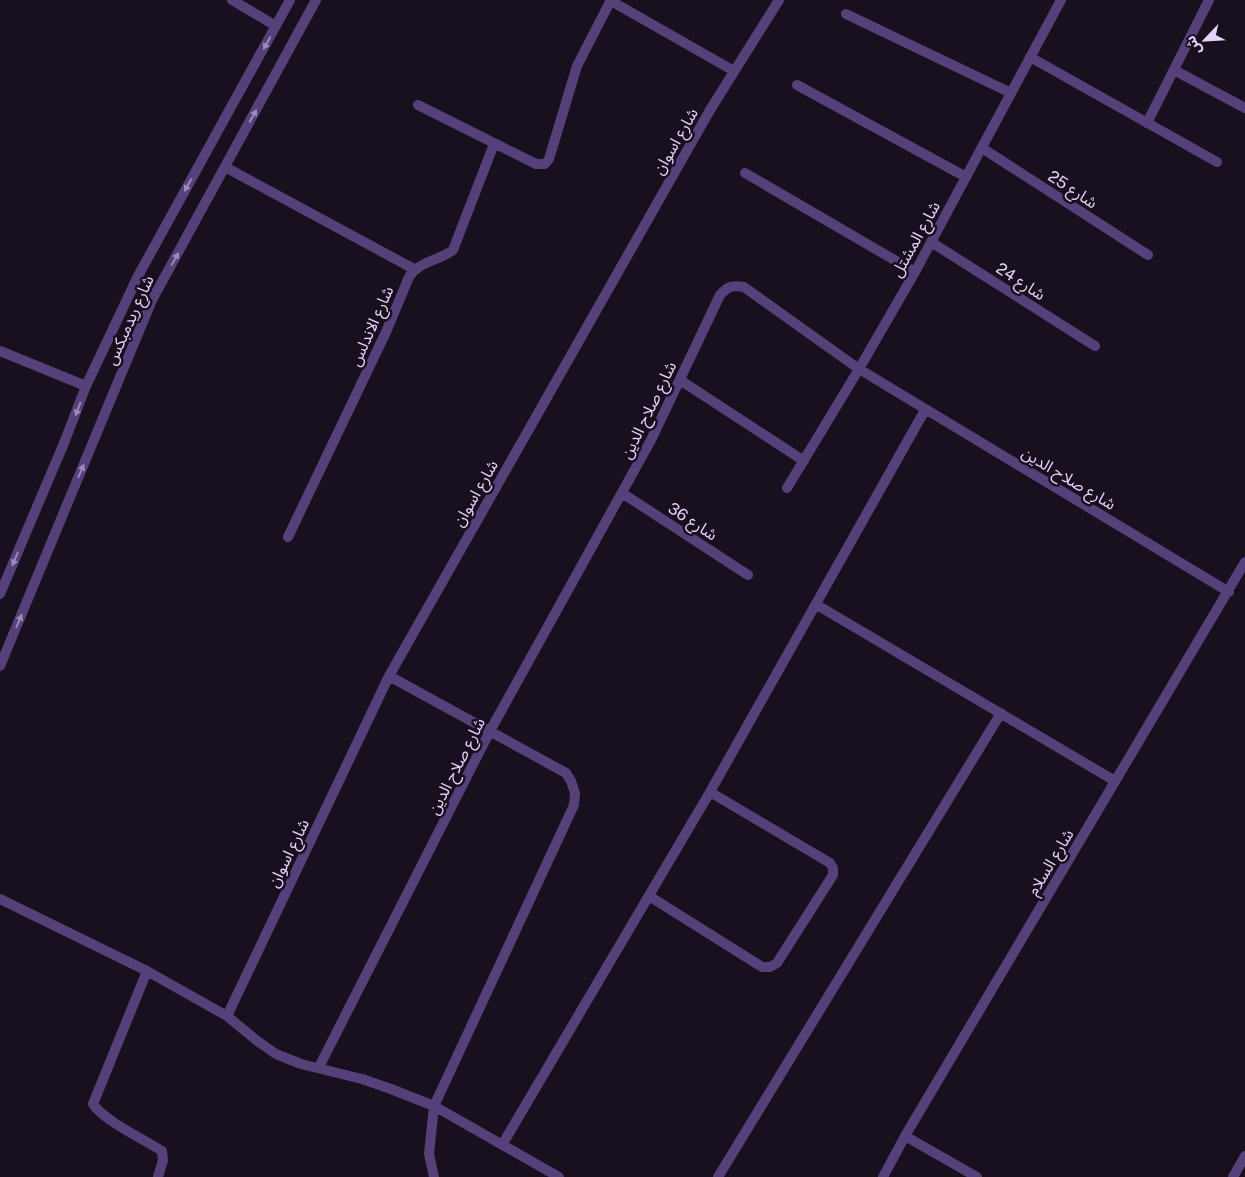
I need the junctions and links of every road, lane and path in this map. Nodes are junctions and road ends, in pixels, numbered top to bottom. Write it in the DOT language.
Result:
graph roads {
  1 [pos="232,0"];
  2 [pos="290,0"];
  3 [pos="316,0"];
  4 [pos="611,0"];
  5 [pos="779,0"];
  6 [pos="1061,0"];
  7 [pos="1209,0"];
  8 [pos="846,14"];
  9 [pos="276,26"];
  10 [pos="1030,57"];
  11 [pos="1174,70"];
  12 [pos="734,71"];
  13 [pos="797,85"];
  14 [pos="1011,94"];
  15 [pos="418,105"];
  16 [pos="1245,108"];
  17 [pos="1147,122"];
  18 [pos="494,144"];
  19 [pos="982,148"];
  20 [pos="1217,162"];
  21 [pos="225,168"];
  22 [pos="744,173"];
  23 [pos="966,177"];
  24 [pos="931,242"];
  25 [pos="1148,255"];
  26 [pos="414,269"];
  27 [pos="915,272"];
  28 [pos="1095,346"];
  29 [pos="0,351"];
  30 [pos="859,369"];
  31 [pos="680,380"];
  32 [pos="86,386"];
  33 [pos="925,410"];
  34 [pos="804,461"];
  35 [pos="788,488"];
  36 [pos="622,493"];
  37 [pos="288,537"];
  38 [pos="1245,562"];
  39 [pos="748,575"];
  40 [pos="1229,592"];
  41 [pos="0,594"];
  42 [pos="817,605"];
  43 [pos="0,666"];
  44 [pos="389,676"];
  45 [pos="1001,714"];
  46 [pos="490,731"];
  47 [pos="1116,782"];
  48 [pos="710,792"];
  49 [pos="649,896"];
  50 [pos="0,899"];
  51 [pos="147,971"];
  52 [pos="227,1016"];
  53 [pos="318,1068"];
  54 [pos="434,1106"];
  55 [pos="905,1136"];
  56 [pos="502,1145"];
  57 [pos="1245,1156"];
  58 [pos="158,1177"];
  59 [pos="434,1177"];
  60 [pos="559,1177"];
  61 [pos="718,1177"];
  62 [pos="882,1177"];
  63 [pos="977,1177"];
  64 [pos="1233,1177"];
  1 -- 9 [label="street"];
  2 -- 9 [label="street, شارع ريدمبكس"];
  21 -- 3 [label="street, شارع ريدمبكس, one-way"];
  4 -- 12 [label="street"];
  4 -- 18 [label="street"];
  5 -- 12 [label="street, شارع اسوان"];
  6 -- 10 [label="street, شارع المشتل"];
  7 -- 11 [label="street"];
  8 -- 14 [label="street"];
  9 -- 32 [label="street, شارع ريدمبكس, one-way"];
  10 -- 14 [label="street, شارع المشتل"];
  10 -- 17 [label="street"];
  11 -- 16 [label="street"];
  11 -- 17 [label="street"];
  12 -- 44 [label="street, شارع اسوان"];
  13 -- 23 [label="street"];
  14 -- 19 [label="street, شارع المشتل"];
  15 -- 18 [label="street"];
  17 -- 20 [label="street"];
  18 -- 26 [label="street"];
  19 -- 23 [label="street, شارع المشتل"];
  19 -- 25 [label="street, شارع 25"];
  21 -- 26 [label="street"];
  43 -- 21 [label="street, شارع ريدمبكس, one-way"];
  22 -- 27 [label="street"];
  23 -- 24 [label="street, شارع المشتل"];
  24 -- 27 [label="street, شارع المشتل"];
  24 -- 28 [label="street, شارع 24"];
  26 -- 37 [label="street, شارع الاندلس"];
  27 -- 30 [label="street, شارع المشتل"];
  29 -- 32 [label="street"];
  30 -- 31 [label="street, شارع صلاح الدين"];
  30 -- 33 [label="street, شارع صلاح الدين"];
  30 -- 34 [label="street, شارع المشتل"];
  31 -- 34 [label="street"];
  31 -- 36 [label="street, شارع صلاح الدين"];
  32 -- 41 [label="street, شارع ريدمبكس, one-way"];
  33 -- 40 [label="street, شارع صلاح الدين"];
  33 -- 42 [label="street"];
  34 -- 35 [label="street, شارع المشتل"];
  36 -- 39 [label="street, شارع 36"];
  36 -- 46 [label="street, شارع صلاح الدين"];
  38 -- 40 [label="street, شارع السلام"];
  40 -- 47 [label="street, شارع السلام"];
  42 -- 45 [label="street"];
  42 -- 48 [label="street"];
  44 -- 46 [label="street"];
  44 -- 52 [label="street, شارع اسوان"];
  45 -- 47 [label="street"];
  45 -- 61 [label="street"];
  46 -- 53 [label="street, شارع صلاح الدين"];
  46 -- 54 [label="street"];
  47 -- 55 [label="street, شارع السلام"];
  48 -- 49 [label="street"];
  48 -- 49 [label="street"];
  49 -- 56 [label="street"];
  50 -- 51 [label="street"];
  51 -- 52 [label="street"];
  51 -- 58 [label="street"];
  52 -- 53 [label="street"];
  53 -- 54 [label="street"];
  54 -- 56 [label="street"];
  54 -- 59 [label="street"];
  55 -- 62 [label="street, شارع السلام"];
  55 -- 63 [label="street"];
  56 -- 60 [label="street"];
  57 -- 64 [label="street"];
}
